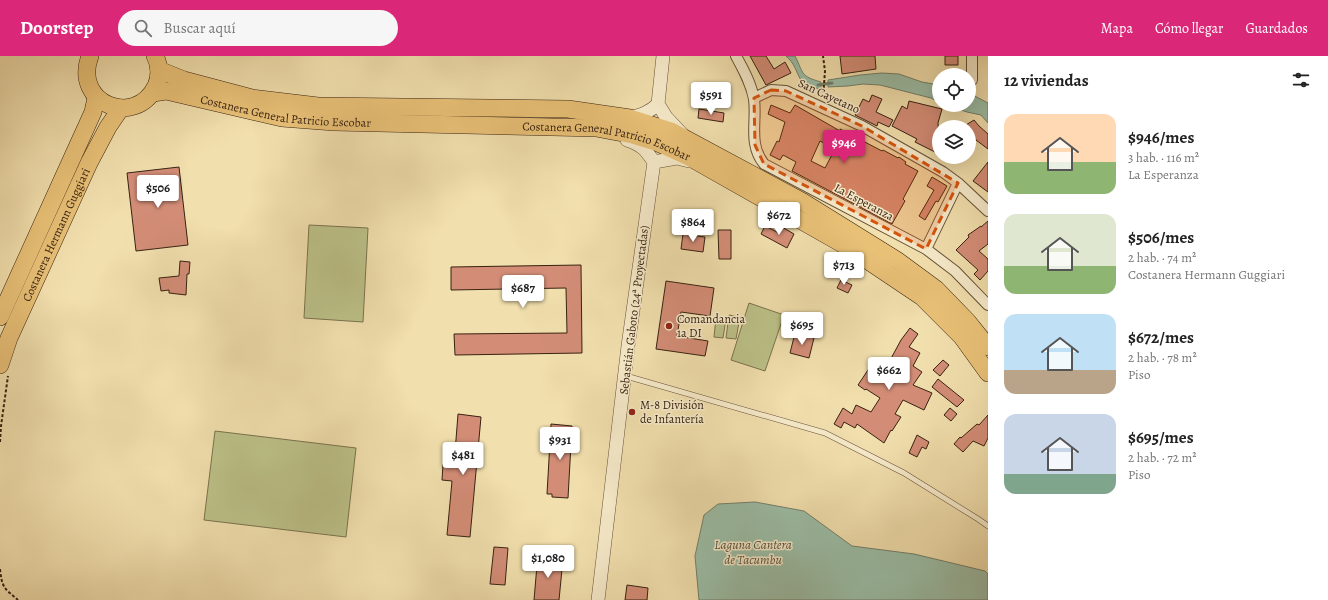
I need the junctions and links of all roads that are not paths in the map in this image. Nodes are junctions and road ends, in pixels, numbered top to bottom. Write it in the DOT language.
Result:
graph roads {
  1 [pos="90,56"];
  2 [pos="663,56"];
  3 [pos="736,56"];
  4 [pos="972,56"];
  5 [pos="157,63"];
  6 [pos="972,68"];
  7 [pos="152,92"];
  8 [pos="96,98"];
  9 [pos="754,98"];
  10 [pos="658,104"];
  11 [pos="121,108"];
  12 [pos="630,118"];
  13 [pos="596,128"];
  14 [pos="692,142"];
  15 [pos="654,162"];
  16 [pos="704,165"];
  17 [pos="958,183"];
  18 [pos="988,211"];
  19 [pos="926,249"];
  20 [pos="988,305"];
  21 [pos="0,317"];
  22 [pos="988,347"];
  23 [pos="4,368"];
  24 [pos="988,373"];
  25 [pos="626,376"];
  26 [pos="988,526"];
  27 [pos="598,600"];
  1 -- 8 [label="highway"];
  2 -- 10 [label="street"];
  3 -- 9 [label="street, La Esperanza"];
  4 -- 6 [label="street"];
  5 -- 7 [label="highway"];
  5 -- 12 [label="highway, Costanera General Patricio Escobar"];
  7 -- 11 [label="highway"];
  7 -- 13 [label="highway, Costanera General Patricio Escobar"];
  8 -- 11 [label="highway"];
  8 -- 21 [label="highway, Costanera Hermann Guggiari"];
  9 -- 17 [label="street, San Cayetano"];
  9 -- 19 [label="street, La Esperanza"];
  10 -- 12 [label="street"];
  10 -- 14 [label="street"];
  11 -- 23 [label="highway, Costanera Hermann Guggiari"];
  12 -- 14 [label="highway, Costanera General Patricio Escobar"];
  13 -- 15 [label="street"];
  13 -- 16 [label="highway, Costanera General Patricio Escobar"];
  14 -- 22 [label="highway, Costanera General Patricio Escobar"];
  15 -- 16 [label="street"];
  15 -- 25 [label="street, Sebastián Gaboto (24ª Proyectadas)"];
  16 -- 24 [label="highway, Costanera General Patricio Escobar"];
  17 -- 18 [label="street, San Cayetano"];
  17 -- 19 [label="street"];
  19 -- 20 [label="street, La Esperanza"];
  25 -- 26 [label="lane"];
  25 -- 27 [label="street, Sebastián Gaboto (24ª Proyectadas)"];
}
